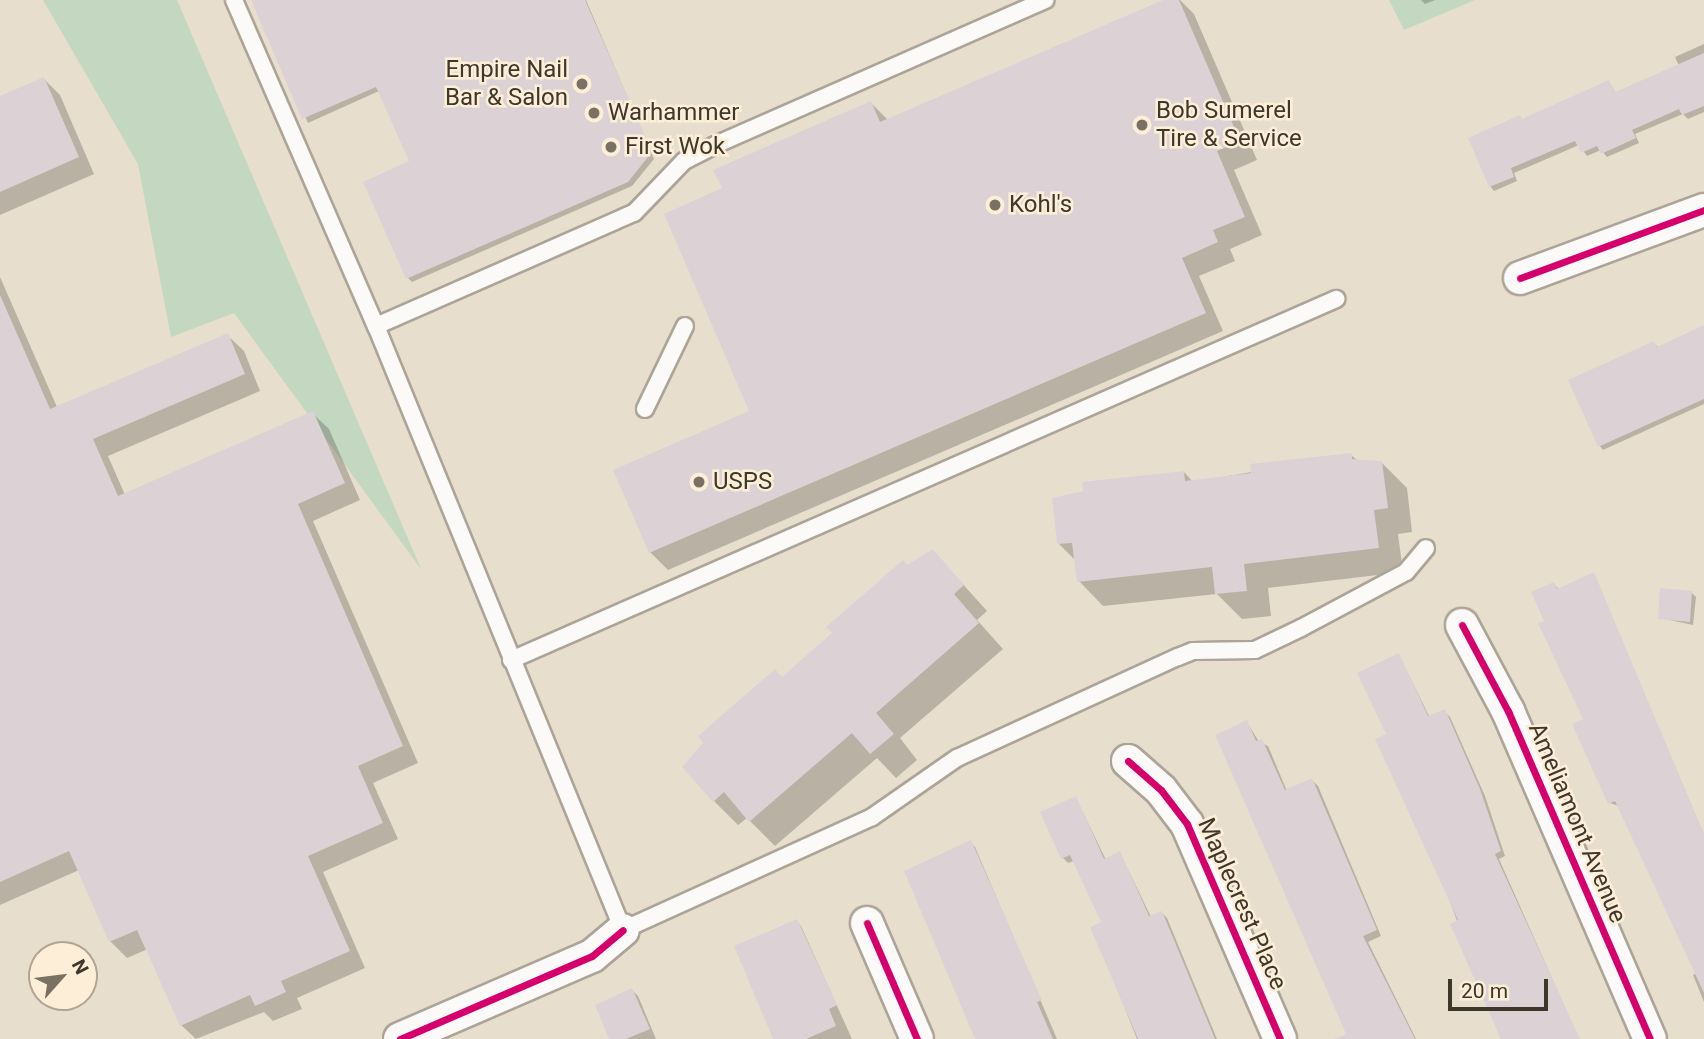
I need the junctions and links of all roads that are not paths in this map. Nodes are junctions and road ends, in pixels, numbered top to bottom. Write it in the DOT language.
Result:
graph roads {
  1 [pos="234,0"];
  2 [pos="1046,0"];
  3 [pos="1704,210"];
  4 [pos="1520,278"];
  5 [pos="1336,299"];
  6 [pos="376,326"];
  7 [pos="685,326"];
  8 [pos="645,409"];
  9 [pos="1426,548"];
  10 [pos="1462,625"];
  11 [pos="511,660"];
  12 [pos="1128,761"];
  13 [pos="867,923"];
  14 [pos="623,930"];
  15 [pos="400,1039"];
  16 [pos="917,1039"];
  17 [pos="1280,1039"];
  18 [pos="1650,1039"];
  1 -- 6 [label="lane"];
  2 -- 6 [label="lane"];
  3 -- 4 [label="street"];
  5 -- 11 [label="lane"];
  6 -- 11 [label="lane"];
  7 -- 8 [label="lane"];
  9 -- 14 [label="lane"];
  10 -- 18 [label="street, Ameliamont Avenue"];
  11 -- 14 [label="lane"];
  12 -- 17 [label="street, Maplecrest Place"];
  13 -- 16 [label="street"];
  14 -- 15 [label="street"];
}
